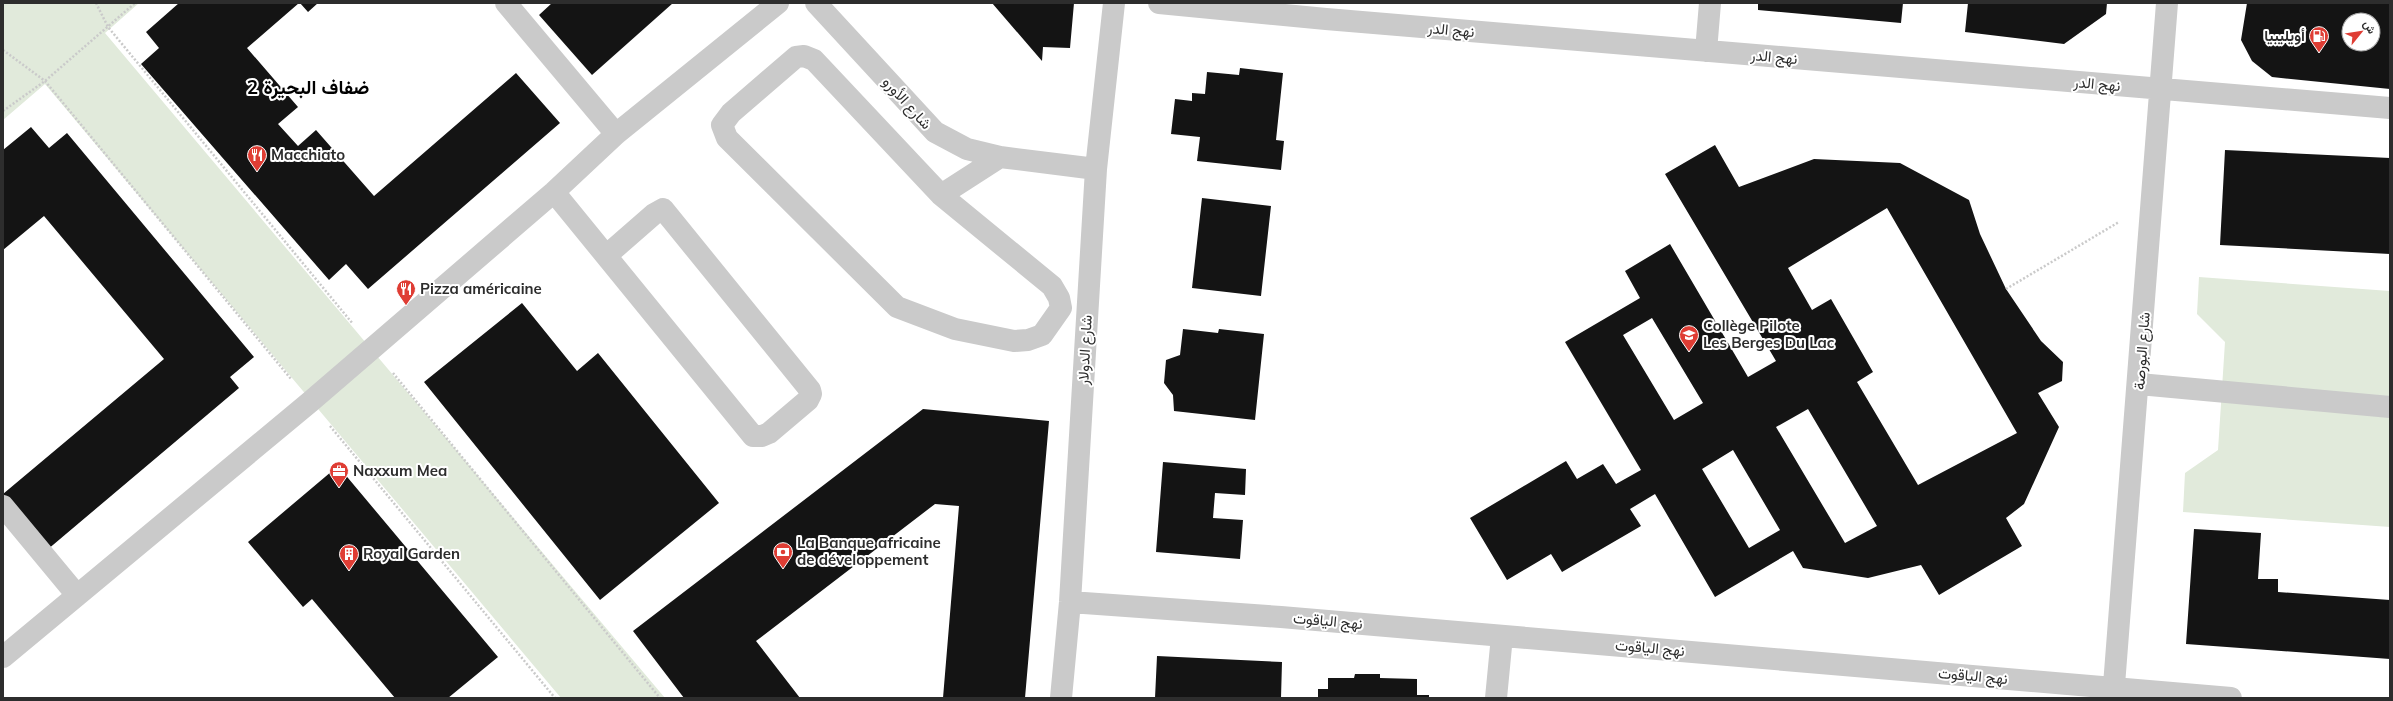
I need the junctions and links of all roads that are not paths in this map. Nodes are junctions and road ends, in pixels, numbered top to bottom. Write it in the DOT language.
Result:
graph roads {
  1 [pos="506,3"];
  2 [pos="778,3"];
  3 [pos="816,3"];
  4 [pos="1114,3"];
  5 [pos="1159,3"];
  6 [pos="1710,3"];
  7 [pos="2167,3"];
  8 [pos="1706,51"];
  9 [pos="2162,90"];
  10 [pos="2390,108"];
  11 [pos="616,134"];
  12 [pos="1000,156"];
  13 [pos="1096,168"];
  14 [pos="554,192"];
  15 [pos="941,195"];
  16 [pos="606,255"];
  17 [pos="2139,384"];
  18 [pos="2390,407"];
  19 [pos="3,506"];
  20 [pos="76,594"];
  21 [pos="1070,602"];
  22 [pos="1502,636"];
  23 [pos="3,657"];
  24 [pos="2114,693"];
  25 [pos="1061,698"];
  26 [pos="1496,698"];
  27 [pos="2231,698"];
  1 -- 11 [label="street"];
  2 -- 11 [label="street"];
  3 -- 12 [label="street, شارع الأورو"];
  4 -- 13 [label="street, شارع الدولار"];
  5 -- 8 [label="street, نهج الدر"];
  6 -- 8 [label="street"];
  7 -- 9 [label="street, شارع البورصة"];
  8 -- 9 [label="street, نهج الدر"];
  9 -- 10 [label="street, نهج الدر"];
  9 -- 17 [label="street, شارع البورصة"];
  11 -- 14 [label="street"];
  12 -- 13 [label="street, شارع الأورو"];
  12 -- 15 [label="street"];
  13 -- 21 [label="street, شارع الدولار"];
  14 -- 16 [label="street"];
  14 -- 20 [label="street"];
  15 -- 15 [label="street"];
  16 -- 16 [label="street"];
  17 -- 18 [label="street"];
  17 -- 24 [label="street, شارع البورصة"];
  19 -- 20 [label="street"];
  20 -- 23 [label="street"];
  21 -- 22 [label="street, نهج الياقوت"];
  21 -- 25 [label="street, شارع الدولار"];
  22 -- 24 [label="street, نهج الياقوت"];
  22 -- 26 [label="street"];
  24 -- 27 [label="street, نهج الياقوت"];
}
